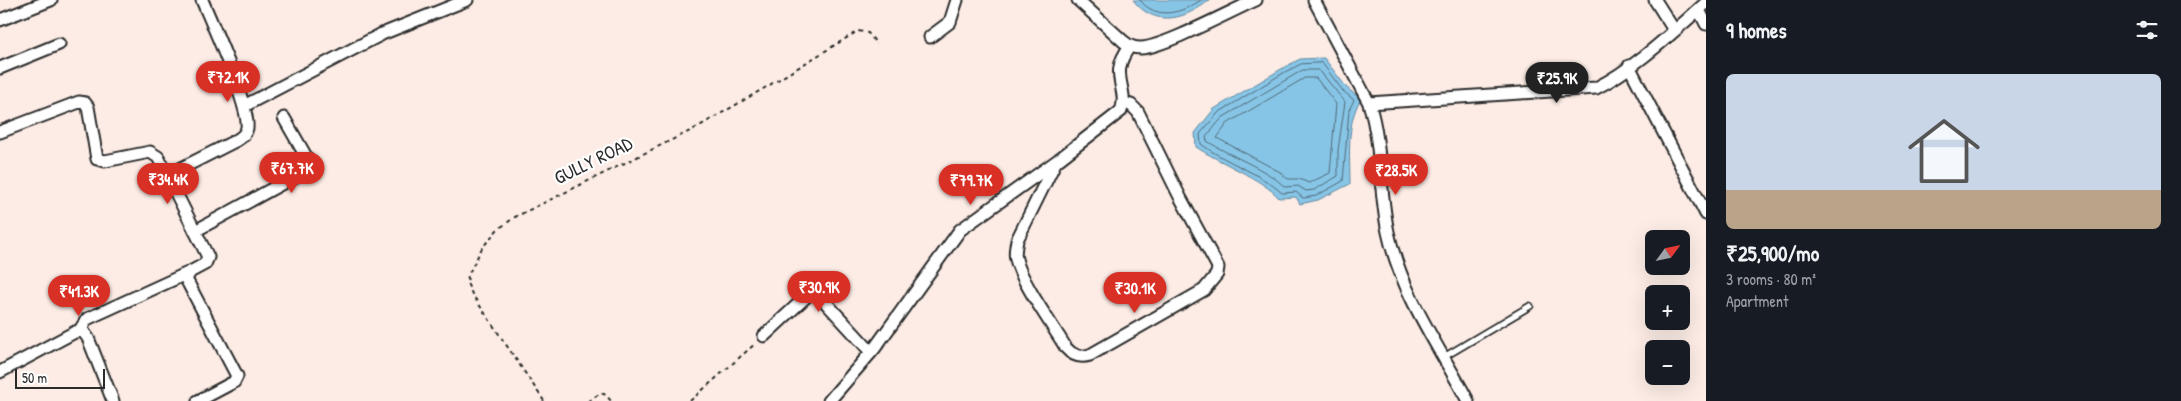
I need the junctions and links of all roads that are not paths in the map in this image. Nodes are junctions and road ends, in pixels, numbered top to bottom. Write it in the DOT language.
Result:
graph roads {
  1 [pos="51,0"];
  2 [pos="202,0"];
  3 [pos="467,0"];
  4 [pos="957,0"];
  5 [pos="1078,0"];
  6 [pos="1256,0"];
  7 [pos="1314,0"];
  8 [pos="1655,0"];
  9 [pos="1702,6"];
  10 [pos="0,20"];
  11 [pos="1706,24"];
  12 [pos="1674,30"];
  13 [pos="930,37"];
  14 [pos="59,44"];
  15 [pos="1130,46"];
  16 [pos="1629,66"];
  17 [pos="0,68"];
  18 [pos="1124,103"];
  19 [pos="1369,103"];
  20 [pos="244,106"];
  21 [pos="284,118"];
  22 [pos="0,132"];
  23 [pos="1056,162"];
  24 [pos="168,175"];
  25 [pos="1706,214"];
  26 [pos="195,231"];
  27 [pos="190,272"];
  28 [pos="1530,306"];
  29 [pos="80,330"];
  30 [pos="764,336"];
  31 [pos="871,352"];
  32 [pos="1444,357"];
  33 [pos="0,372"];
  34 [pos="110,400"];
  35 [pos="198,401"];
  36 [pos="829,401"];
  37 [pos="1468,401"];
  1 -- 10 [label="street"];
  2 -- 20 [label="street"];
  3 -- 20 [label="street"];
  4 -- 13 [label="street"];
  5 -- 15 [label="street"];
  6 -- 15 [label="street"];
  7 -- 19 [label="street"];
  8 -- 12 [label="street"];
  9 -- 11 [label="street"];
  9 -- 12 [label="street"];
  12 -- 16 [label="street"];
  14 -- 17 [label="street"];
  15 -- 18 [label="street"];
  16 -- 19 [label="street"];
  16 -- 25 [label="street"];
  18 -- 23 [label="street"];
  18 -- 23 [label="street"];
  19 -- 32 [label="street"];
  20 -- 24 [label="street"];
  21 -- 26 [label="street"];
  22 -- 24 [label="street"];
  23 -- 31 [label="street"];
  24 -- 26 [label="street"];
  26 -- 27 [label="street"];
  27 -- 29 [label="street"];
  27 -- 35 [label="street"];
  28 -- 32 [label="lane"];
  29 -- 33 [label="street"];
  29 -- 34 [label="street"];
  30 -- 31 [label="street"];
  31 -- 36 [label="street"];
  32 -- 37 [label="street"];
}
